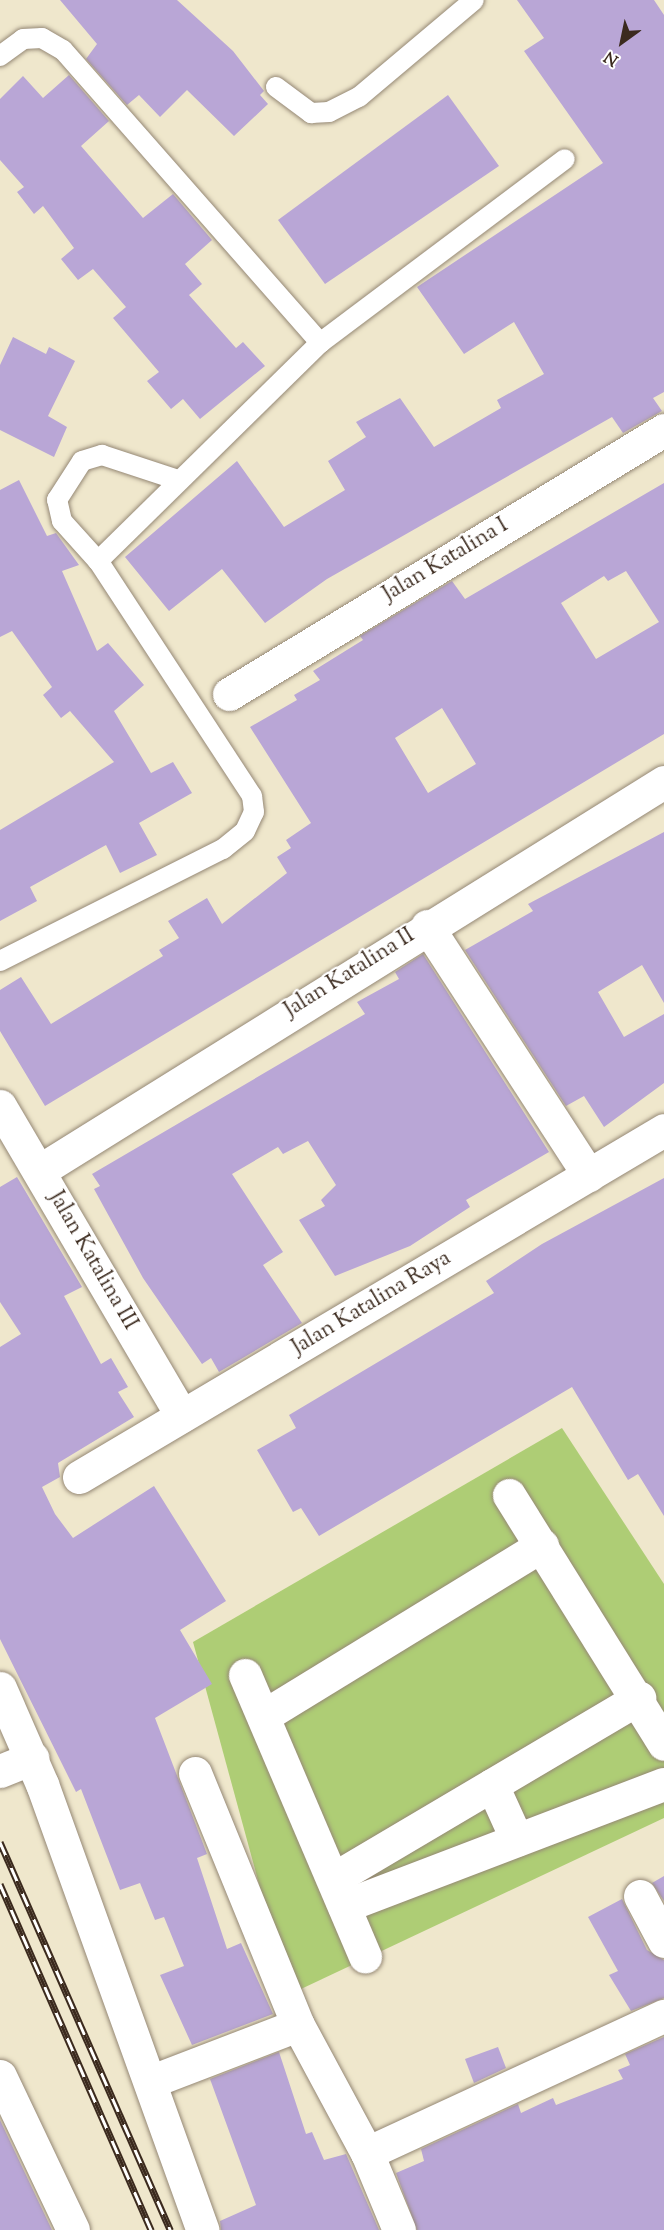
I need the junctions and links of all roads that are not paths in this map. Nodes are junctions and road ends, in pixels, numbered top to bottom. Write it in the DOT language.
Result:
graph roads {
  1 [pos="474,0"];
  2 [pos="0,56"];
  3 [pos="276,87"];
  4 [pos="565,159"];
  5 [pos="320,343"];
  6 [pos="664,429"];
  7 [pos="178,480"];
  8 [pos="98,561"];
  9 [pos="229,694"];
  10 [pos="664,782"];
  11 [pos="427,926"];
  12 [pos="0,961"];
  13 [pos="0,1106"];
  14 [pos="664,1130"];
  15 [pos="39,1171"];
  16 [pos="589,1175"];
  17 [pos="182,1416"];
  18 [pos="79,1477"];
  19 [pos="510,1496"];
  20 [pos="542,1545"];
  21 [pos="245,1675"];
  22 [pos="0,1688"];
  23 [pos="639,1698"];
  24 [pos="265,1715"];
  25 [pos="664,1744"];
  26 [pos="32,1758"];
  27 [pos="1,1771"];
  28 [pos="195,1773"];
  29 [pos="664,1784"];
  30 [pos="492,1785"];
  31 [pos="517,1840"];
  32 [pos="338,1892"];
  33 [pos="640,1896"];
  34 [pos="664,1941"];
  35 [pos="365,1956"];
  36 [pos="664,2016"];
  37 [pos="298,2025"];
  38 [pos="0,2076"];
  39 [pos="152,2081"];
  40 [pos="367,2153"];
  41 [pos="73,2230"];
  42 [pos="203,2230"];
  43 [pos="399,2230"];
  1 -- 3 [label="lane"];
  2 -- 5 [label="lane"];
  4 -- 5 [label="lane"];
  5 -- 7 [label="lane"];
  6 -- 9 [label="street, Jalan Katalina I"];
  7 -- 8 [label="lane"];
  7 -- 8 [label="lane"];
  8 -- 12 [label="lane"];
  10 -- 11 [label="street, Jalan Katalina II"];
  11 -- 15 [label="street, Jalan Katalina II"];
  11 -- 16 [label="street"];
  13 -- 15 [label="street, Jalan Katalina III"];
  14 -- 16 [label="street, Jalan Katalina Raya"];
  15 -- 17 [label="street, Jalan Katalina III"];
  16 -- 17 [label="street, Jalan Katalina Raya"];
  17 -- 18 [label="street, Jalan Katalina Raya"];
  19 -- 20 [label="street"];
  20 -- 23 [label="street"];
  20 -- 24 [label="street"];
  21 -- 24 [label="street"];
  22 -- 26 [label="street"];
  23 -- 25 [label="street"];
  23 -- 30 [label="street"];
  24 -- 32 [label="street"];
  26 -- 27 [label="street"];
  26 -- 39 [label="street"];
  28 -- 37 [label="street"];
  29 -- 31 [label="street"];
  30 -- 31 [label="street"];
  30 -- 32 [label="street"];
  31 -- 32 [label="street"];
  32 -- 35 [label="street"];
  33 -- 34 [label="street"];
  36 -- 40 [label="street"];
  37 -- 39 [label="street"];
  37 -- 40 [label="street"];
  38 -- 41 [label="street"];
  39 -- 42 [label="street"];
  40 -- 43 [label="street"];
}
